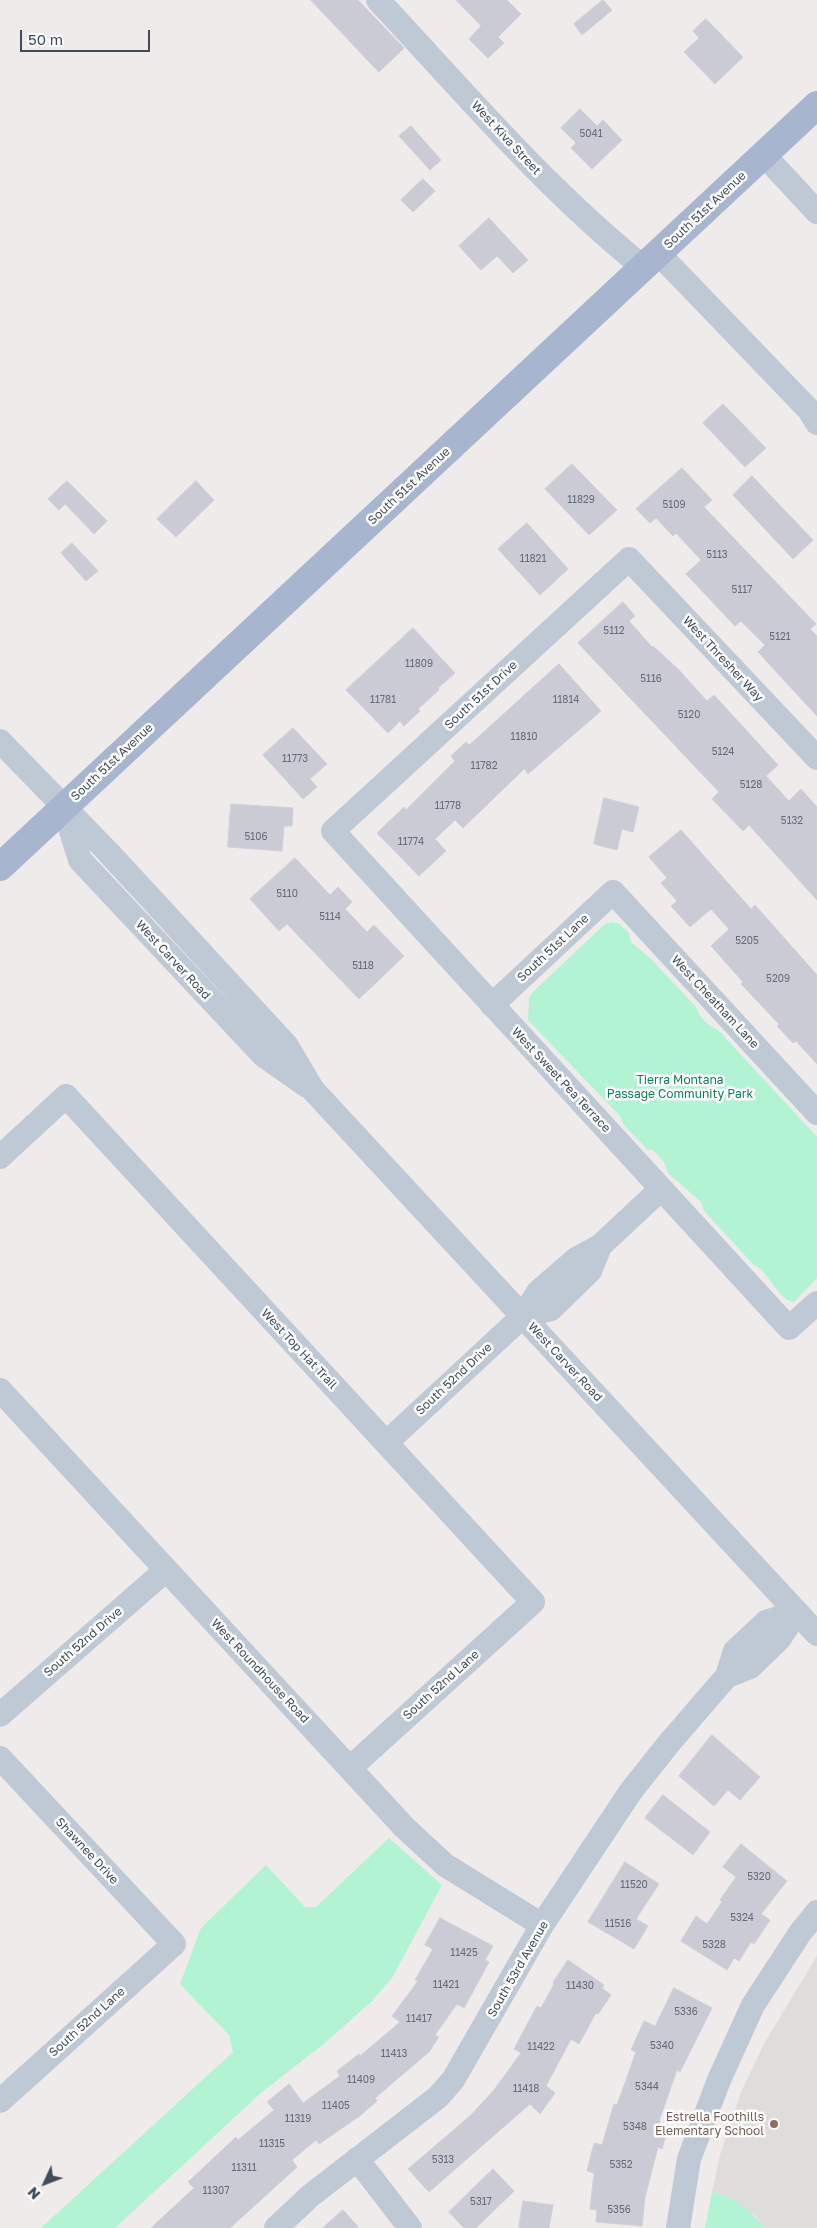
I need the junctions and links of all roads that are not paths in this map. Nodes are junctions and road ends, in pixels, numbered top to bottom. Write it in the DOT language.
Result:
graph roads {
  1 [pos="378,0"];
  2 [pos="817,105"];
  3 [pos="764,155"];
  4 [pos="817,212"];
  5 [pos="650,260"];
  6 [pos="817,423"];
  7 [pos="629,559"];
  8 [pos="0,741"];
  9 [pos="817,758"];
  10 [pos="63,808"];
  11 [pos="333,831"];
  12 [pos="0,867"];
  13 [pos="613,892"];
  14 [pos="492,1005"];
  15 [pos="817,1113"];
  16 [pos="0,1157"];
  17 [pos="661,1189"];
  18 [pos="817,1302"];
  19 [pos="523,1316"];
  20 [pos="0,1390"];
  21 [pos="386,1442"];
  22 [pos="166,1570"];
  23 [pos="533,1602"];
  24 [pos="797,1612"];
  25 [pos="817,1634"];
  26 [pos="0,1715"];
  27 [pos="0,1758"];
  28 [pos="350,1768"];
  29 [pos="817,1912"];
  30 [pos="542,1925"];
  31 [pos="174,1944"];
  32 [pos="0,2101"];
  33 [pos="357,2159"];
  34 [pos="276,2228"];
  35 [pos="410,2228"];
  36 [pos="678,2228"];
  1 -- 5 [label="street, West Kiva Street"];
  2 -- 3 [label="main road, South 51st Avenue"];
  3 -- 4 [label="street"];
  3 -- 5 [label="main road, South 51st Avenue"];
  5 -- 6 [label="street, West Kiva Street"];
  5 -- 10 [label="main road, South 51st Avenue"];
  7 -- 9 [label="street, West Thresher Way"];
  7 -- 11 [label="street, South 51st Drive"];
  8 -- 10 [label="street, West Carver Road"];
  10 -- 12 [label="main road, South 51st Avenue"];
  10 -- 19 [label="street, West Carver Road"];
  11 -- 14 [label="street, West Sweet Pea Terrace"];
  13 -- 14 [label="street, South 51st Lane"];
  13 -- 15 [label="street, West Cheatham Lane"];
  14 -- 17 [label="street, West Sweet Pea Terrace"];
  16 -- 21 [label="street, West Top Hat Trail"];
  17 -- 18 [label="street, West Sweet Pea Terrace"];
  17 -- 19 [label="street, South 52nd Drive"];
  19 -- 21 [label="street, South 52nd Drive"];
  19 -- 24 [label="street, West Carver Road"];
  20 -- 22 [label="street, West Roundhouse Road"];
  21 -- 23 [label="street, West Top Hat Trail"];
  22 -- 26 [label="street, South 52nd Drive"];
  22 -- 28 [label="street, West Roundhouse Road"];
  23 -- 28 [label="street, South 52nd Lane"];
  24 -- 25 [label="street, West Carver Road"];
  24 -- 30 [label="street, South 53rd Avenue"];
  27 -- 31 [label="street, Shawnee Drive"];
  28 -- 30 [label="street, West Roundhouse Road"];
  29 -- 36 [label="street"];
  30 -- 33 [label="street, South 53rd Avenue"];
  31 -- 32 [label="street, South 52nd Lane"];
  33 -- 34 [label="street, South 53rd Avenue"];
  33 -- 35 [label="street"];
}
